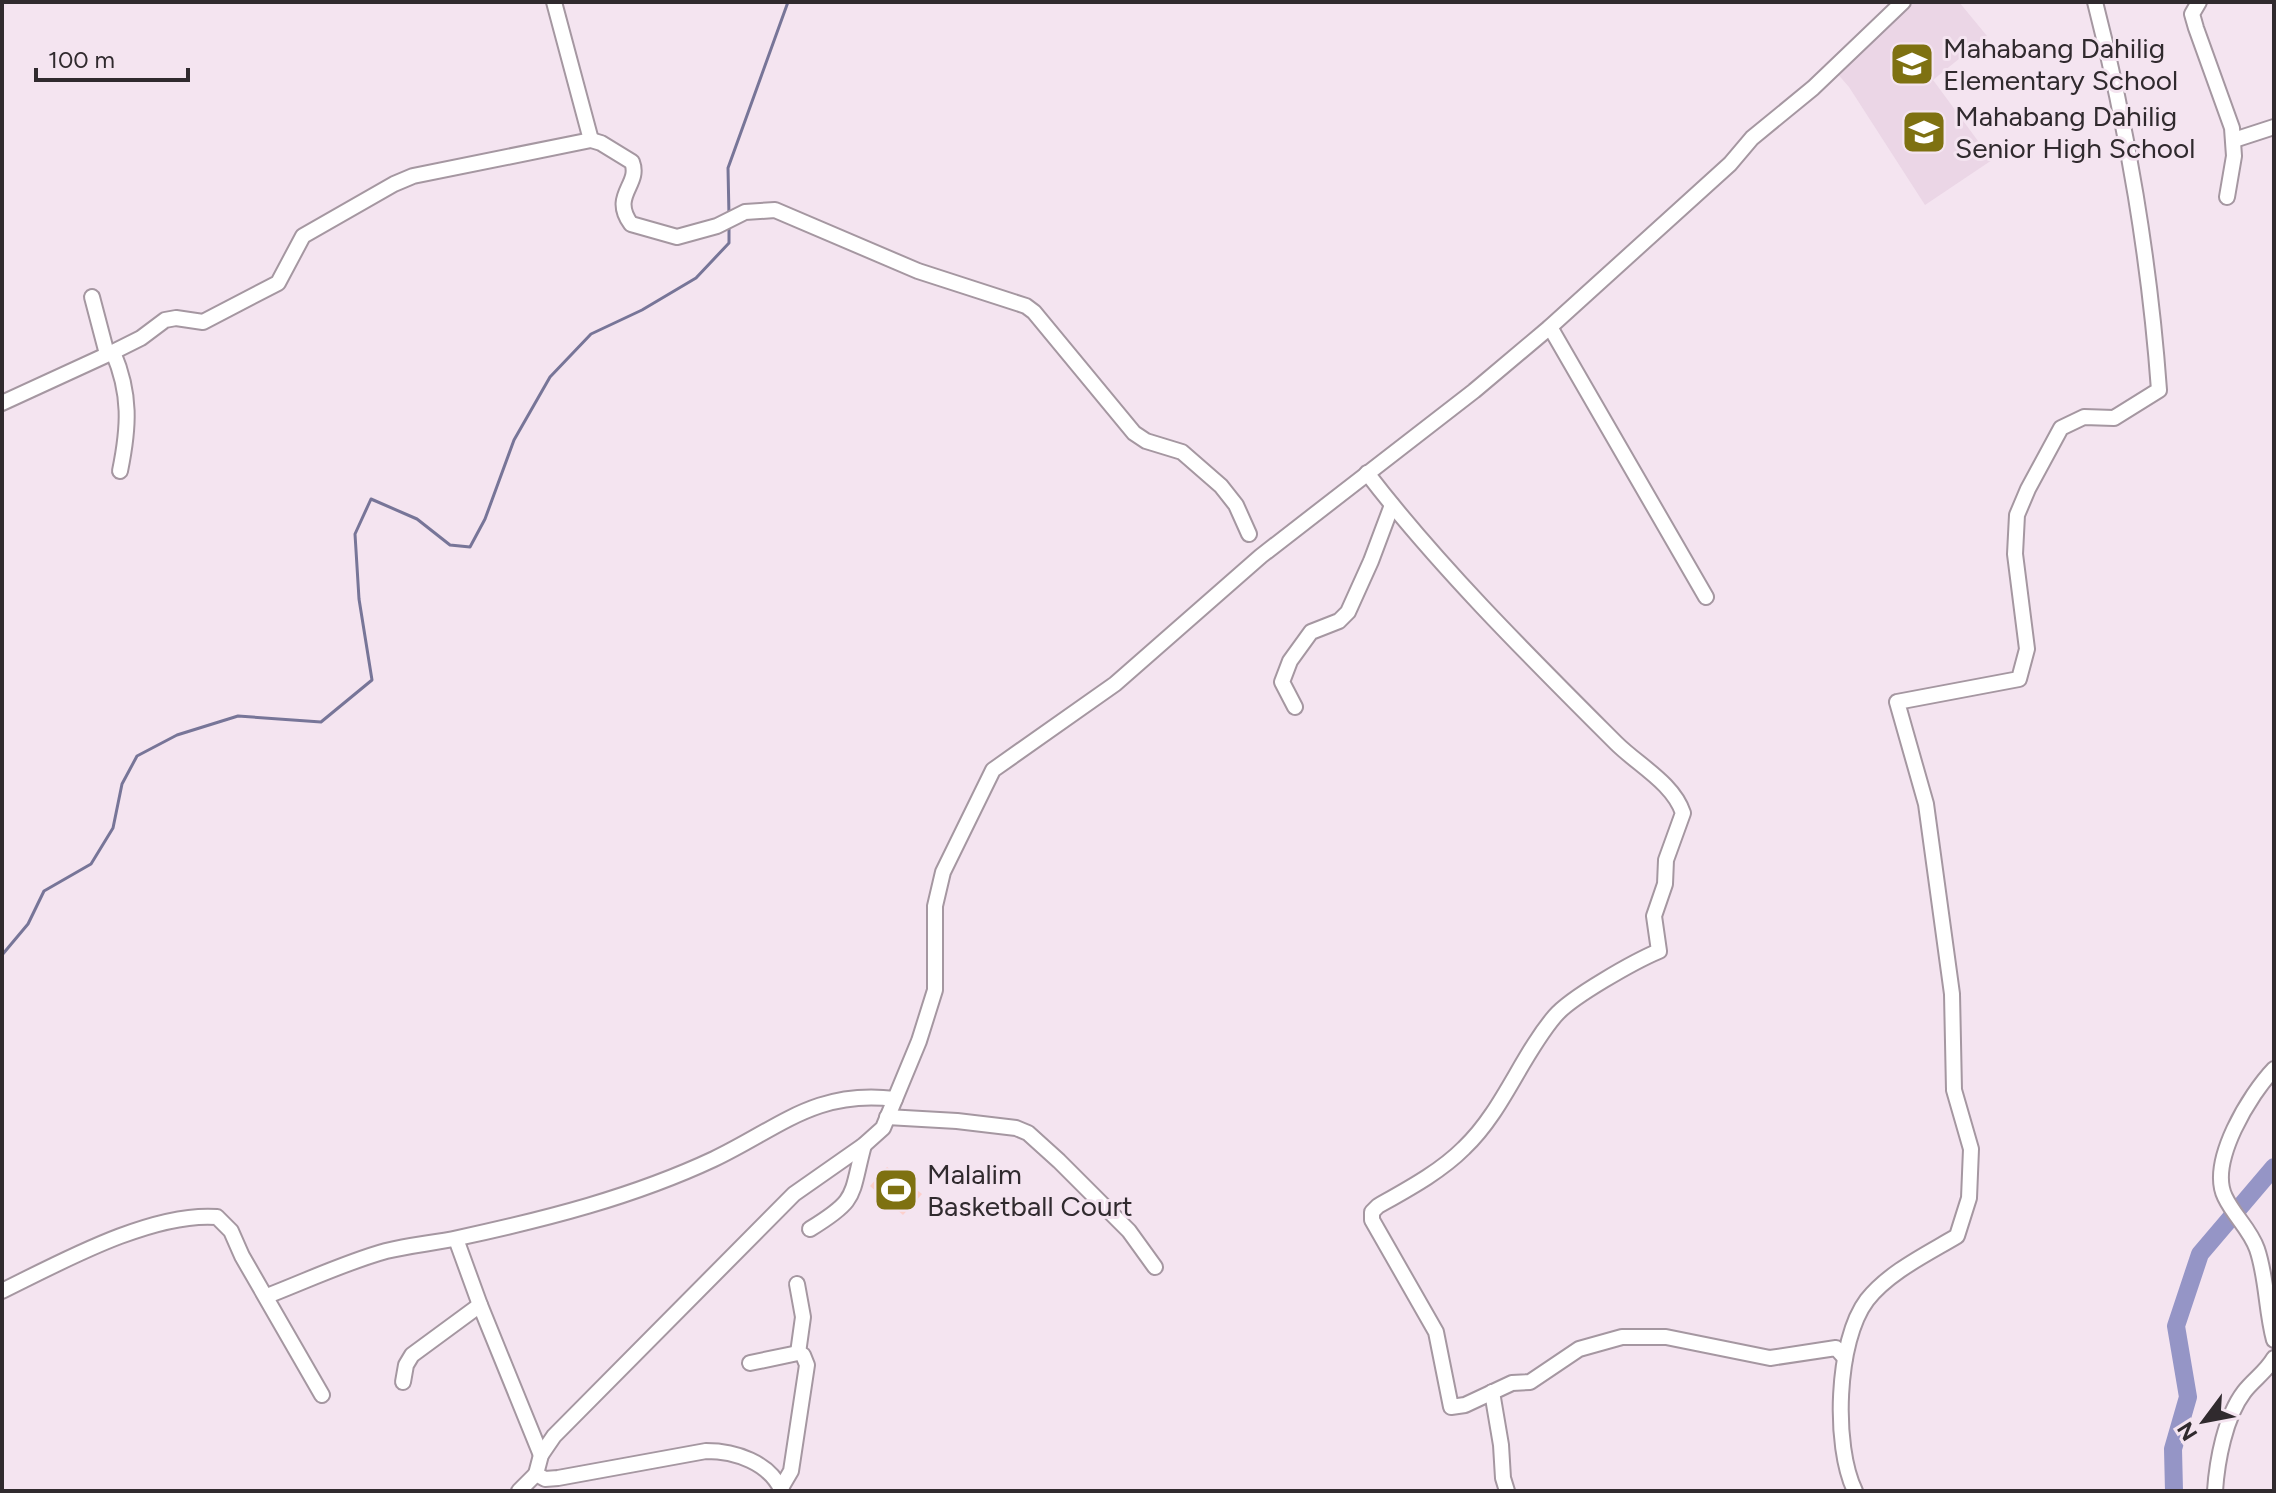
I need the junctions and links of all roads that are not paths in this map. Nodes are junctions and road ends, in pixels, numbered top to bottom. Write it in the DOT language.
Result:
graph roads {
  1 [pos="554,2"];
  2 [pos="1903,2"];
  3 [pos="2095,2"];
  4 [pos="2199,2"];
  5 [pos="2274,127"];
  6 [pos="591,140"];
  7 [pos="2234,140"];
  8 [pos="2227,197"];
  9 [pos="92,297"];
  10 [pos="1550,327"];
  11 [pos="110,353"];
  12 [pos="2,403"];
  13 [pos="120,471"];
  14 [pos="1367,473"];
  15 [pos="1392,505"];
  16 [pos="1261,556"];
  17 [pos="1706,597"];
  18 [pos="1295,707"];
  19 [pos="2274,1069"];
  20 [pos="895,1099"];
  21 [pos="887,1117"];
  22 [pos="864,1145"];
  23 [pos="810,1229"];
  24 [pos="456,1239"];
  25 [pos="1155,1267"];
  26 [pos="797,1284"];
  27 [pos="2270,1288"];
  28 [pos="2,1291"];
  29 [pos="267,1296"];
  30 [pos="480,1305"];
  31 [pos="2274,1340"];
  32 [pos="798,1353"];
  33 [pos="1845,1358"];
  34 [pos="2274,1358"];
  35 [pos="750,1363"];
  36 [pos="403,1382"];
  37 [pos="1492,1392"];
  38 [pos="322,1395"];
  39 [pos="541,1455"];
  40 [pos="536,1474"];
  41 [pos="782,1490"];
  42 [pos="519,1491"];
  43 [pos="1507,1491"];
  44 [pos="1855,1491"];
  45 [pos="2215,1491"];
  1 -- 6 [label="street"];
  2 -- 10 [label="street"];
  3 -- 33 [label="street"];
  4 -- 7 [label="street"];
  5 -- 7 [label="street"];
  6 -- 11 [label="street"];
  6 -- 16 [label="street"];
  7 -- 8 [label="street"];
  9 -- 11 [label="street"];
  10 -- 14 [label="street"];
  10 -- 17 [label="street"];
  11 -- 12 [label="street"];
  11 -- 13 [label="street"];
  14 -- 15 [label="street"];
  14 -- 16 [label="street"];
  15 -- 18 [label="street"];
  15 -- 37 [label="street"];
  16 -- 20 [label="street"];
  19 -- 27 [label="street"];
  20 -- 21 [label="street"];
  20 -- 24 [label="street"];
  21 -- 22 [label="street"];
  21 -- 25 [label="street"];
  22 -- 23 [label="street"];
  22 -- 39 [label="street"];
  24 -- 29 [label="street"];
  24 -- 30 [label="street"];
  26 -- 32 [label="street"];
  27 -- 31 [label="street"];
  28 -- 29 [label="street"];
  29 -- 38 [label="street"];
  30 -- 36 [label="street"];
  30 -- 39 [label="street"];
  32 -- 35 [label="street"];
  32 -- 41 [label="street"];
  33 -- 37 [label="street"];
  33 -- 44 [label="street"];
  34 -- 45 [label="street"];
  37 -- 43 [label="street"];
  39 -- 40 [label="street"];
  40 -- 41 [label="street"];
  40 -- 42 [label="street"];
}
